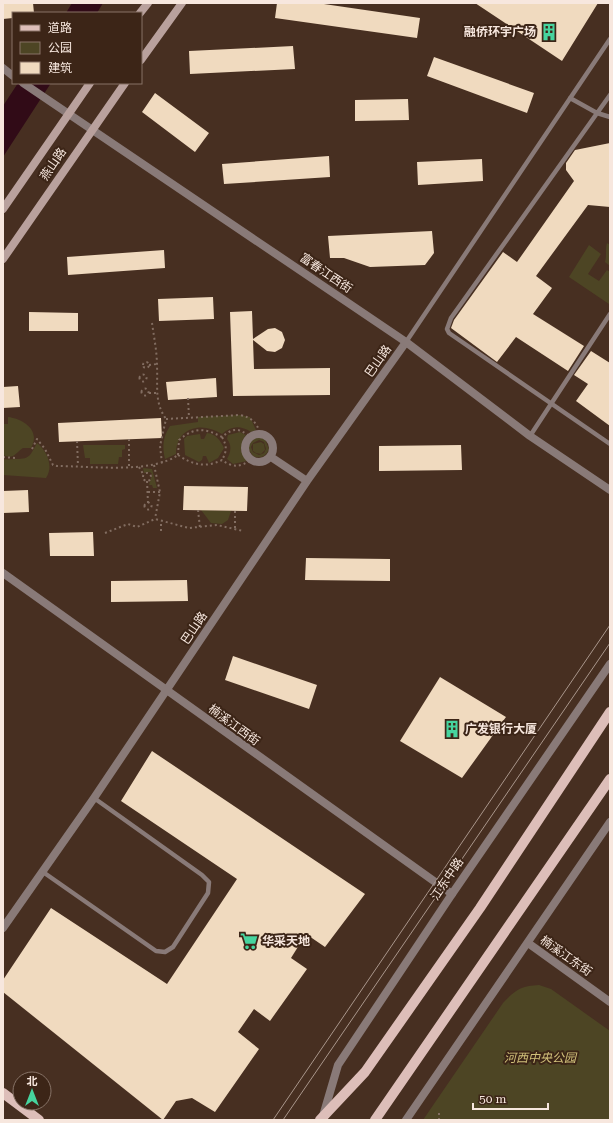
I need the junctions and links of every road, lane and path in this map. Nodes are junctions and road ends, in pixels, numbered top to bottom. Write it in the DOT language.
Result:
graph roads {
  1 [pos="148,3"];
  2 [pos="182,3"];
  3 [pos="141,12"];
  4 [pos="610,39"];
  5 [pos="142,59"];
  6 [pos="3,68"];
  7 [pos="12,75"];
  8 [pos="25,84"];
  9 [pos="89,84"];
  10 [pos="124,84"];
  11 [pos="610,95"];
  12 [pos="570,98"];
  13 [pos="597,113"];
  14 [pos="68,114"];
  15 [pos="610,117"];
  16 [pos="91,130"];
  17 [pos="3,209"];
  18 [pos="3,259"];
  19 [pos="610,314"];
  20 [pos="152,323"];
  21 [pos="406,342"];
  22 [pos="157,364"];
  23 [pos="149,365"];
  24 [pos="145,368"];
  25 [pos="144,374"];
  26 [pos="143,382"];
  27 [pos="145,389"];
  28 [pos="149,393"];
  29 [pos="157,393"];
  30 [pos="188,398"];
  31 [pos="551,403"];
  32 [pos="190,418"];
  33 [pos="166,419"];
  34 [pos="260,434"];
  35 [pos="530,436"];
  36 [pos="222,437"];
  37 [pos="251,437"];
  38 [pos="129,439"];
  39 [pos="78,442"];
  40 [pos="610,444"];
  41 [pos="32,449"];
  42 [pos="178,455"];
  43 [pos="3,457"];
  44 [pos="271,457"];
  45 [pos="16,458"];
  46 [pos="222,460"];
  47 [pos="251,460"];
  48 [pos="162,463"];
  49 [pos="154,465"];
  50 [pos="78,466"];
  51 [pos="129,466"];
  52 [pos="139,466"];
  53 [pos="143,475"];
  54 [pos="147,481"];
  55 [pos="307,481"];
  56 [pos="610,490"];
  57 [pos="148,492"];
  58 [pos="160,492"];
  59 [pos="148,503"];
  60 [pos="198,510"];
  61 [pos="235,511"];
  62 [pos="155,519"];
  63 [pos="161,521"];
  64 [pos="200,528"];
  65 [pos="235,529"];
  66 [pos="161,531"];
  67 [pos="243,531"];
  68 [pos="105,533"];
  69 [pos="3,573"];
  70 [pos="610,664"];
  71 [pos="167,691"];
  72 [pos="610,712"];
  73 [pos="610,779"];
  74 [pos="94,798"];
  75 [pos="610,822"];
  76 [pos="43,872"];
  77 [pos="452,894"];
  78 [pos="3,928"];
  79 [pos="528,944"];
  80 [pos="610,1002"];
  81 [pos="3,1093"];
  82 [pos="439,1112"];
  83 [pos="322,1118"];
  84 [pos="39,1120"];
  85 [pos="375,1120"];
  86 [pos="406,1120"];
  87 [pos="438,1120"];
  88 [pos="564,1120"];
  89 [pos="582,1120"];
  1 -- 3 [label="main road"];
  2 -- 5 [label="main road"];
  4 -- 12 [label="lane"];
  6 -- 7 [label="street"];
  8 -- 14 [label="street, 富春江西街"];
  9 -- 14 [label="main road, 燕山路"];
  10 -- 16 [label="main road, 燕山路"];
  11 -- 13 [label="lane"];
  12 -- 13 [label="lane"];
  12 -- 21 [label="lane"];
  13 -- 15 [label="lane"];
  13 -- 31 [label="lane"];
  14 -- 16 [label="street, 富春江西街"];
  14 -- 17 [label="main road, 燕山路"];
  16 -- 18 [label="main road, 燕山路"];
  16 -- 21 [label="street, 富春江西街"];
  19 -- 31 [label="lane"];
  20 -- 22 [label="path"];
  21 -- 35 [label="street, 富春江西街"];
  21 -- 55 [label="street, 巴山路"];
  22 -- 23 [label="path"];
  22 -- 29 [label="path"];
  23 -- 24 [label="path"];
  23 -- 24 [label="path"];
  24 -- 25 [label="path"];
  25 -- 26 [label="path"];
  25 -- 26 [label="path"];
  26 -- 27 [label="path"];
  27 -- 28 [label="path"];
  27 -- 28 [label="path"];
  28 -- 29 [label="path"];
  29 -- 33 [label="path"];
  30 -- 32 [label="path"];
  31 -- 35 [label="lane"];
  31 -- 40 [label="lane"];
  32 -- 33 [label="path"];
  32 -- 34 [label="path"];
  33 -- 48 [label="path"];
  34 -- 37 [label="street"];
  34 -- 44 [label="street"];
  35 -- 56 [label="street, 富春江西街"];
  36 -- 37 [label="path"];
  36 -- 42 [label="path"];
  36 -- 46 [label="path"];
  37 -- 47 [label="street"];
  38 -- 51 [label="path"];
  39 -- 50 [label="path"];
  41 -- 50 [label="path"];
  42 -- 46 [label="path"];
  42 -- 48 [label="path"];
  43 -- 45 [label="path"];
  44 -- 47 [label="street"];
  44 -- 55 [label="street"];
  46 -- 47 [label="path"];
  48 -- 49 [label="path"];
  49 -- 52 [label="path"];
  49 -- 58 [label="path"];
  50 -- 51 [label="path"];
  51 -- 52 [label="path"];
  52 -- 53 [label="path"];
  53 -- 54 [label="path"];
  53 -- 54 [label="path"];
  54 -- 57 [label="path"];
  55 -- 71 [label="street, 巴山路"];
  57 -- 58 [label="path"];
  57 -- 59 [label="path"];
  58 -- 62 [label="path"];
  60 -- 64 [label="path"];
  61 -- 65 [label="path"];
  62 -- 63 [label="path"];
  62 -- 68 [label="path"];
  63 -- 64 [label="path"];
  63 -- 66 [label="path"];
  64 -- 65 [label="path"];
  65 -- 67 [label="path"];
  69 -- 71 [label="street, 楠溪江西街"];
  70 -- 77 [label="street, 江东中路"];
  71 -- 74 [label="street, 巴山路"];
  71 -- 77 [label="street, 楠溪江西街"];
  72 -- 83 [label="main road, 江东中路"];
  73 -- 85 [label="main road"];
  74 -- 76 [label="street, 巴山路"];
  74 -- 76 [label="lane"];
  75 -- 79 [label="street"];
  76 -- 78 [label="street, 巴山路"];
  77 -- 83 [label="street, 江东中路"];
  79 -- 80 [label="street, 楠溪江东街"];
  79 -- 86 [label="street"];
  81 -- 84 [label="main road"];
  82 -- 87 [label="path"];
  88 -- 89 [label="path"];
}
